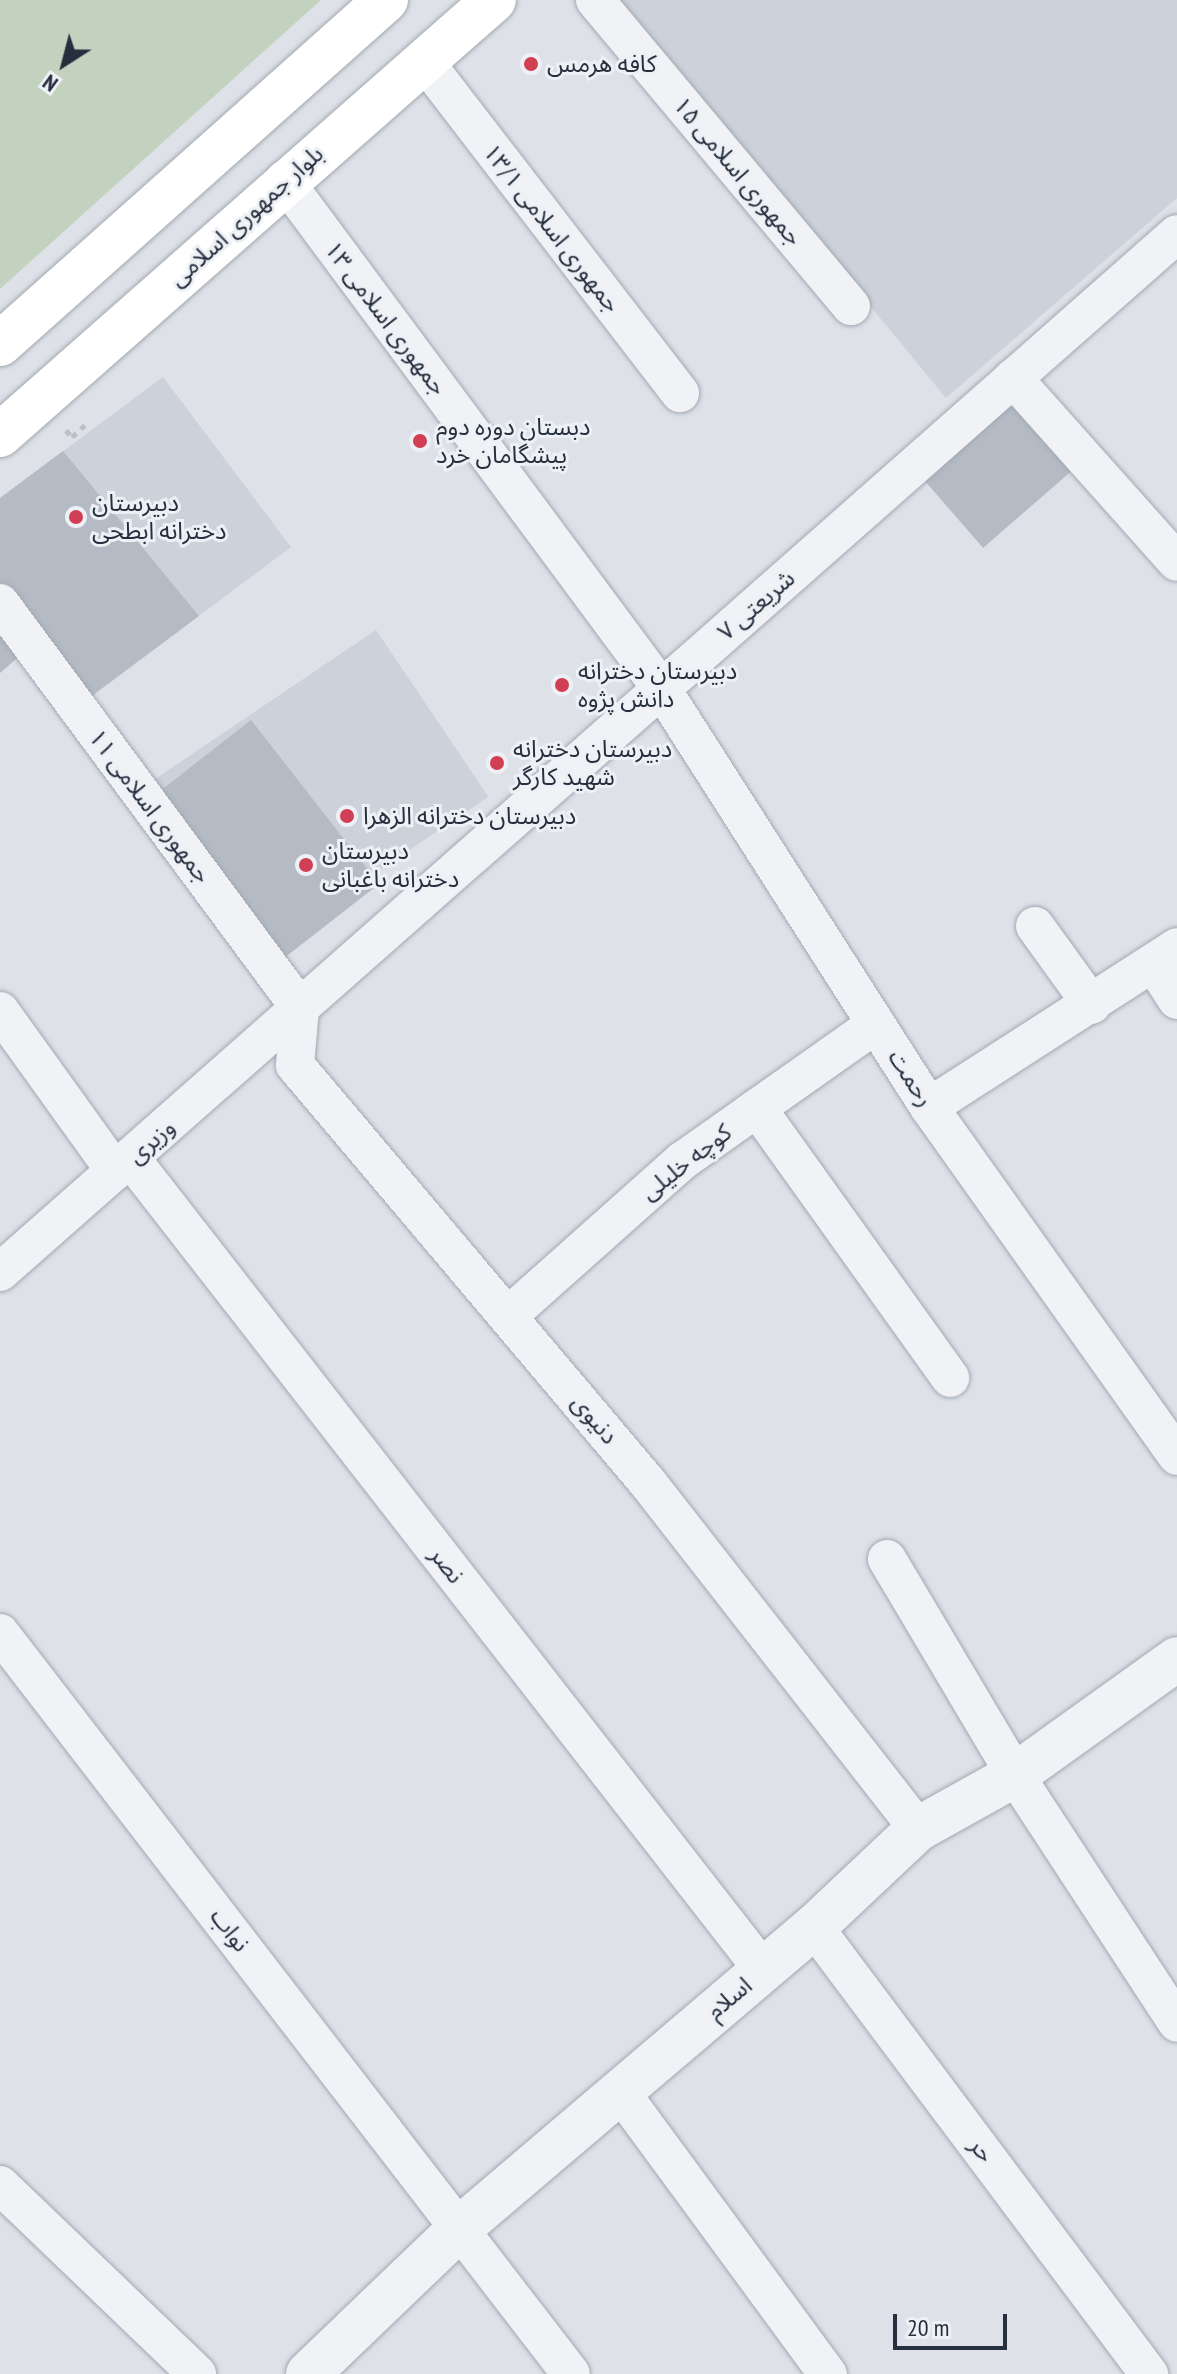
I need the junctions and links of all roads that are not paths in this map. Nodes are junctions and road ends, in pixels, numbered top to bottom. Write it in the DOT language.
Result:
graph roads {
  1 [pos="386,0"];
  2 [pos="494,0"];
  3 [pos="595,0"];
  4 [pos="425,62"];
  5 [pos="284,180"];
  6 [pos="1174,242"];
  7 [pos="851,306"];
  8 [pos="0,344"];
  9 [pos="1013,378"];
  10 [pos="680,393"];
  11 [pos="0,435"];
  12 [pos="1177,562"];
  13 [pos="0,603"];
  14 [pos="661,688"];
  15 [pos="1035,926"];
  16 [pos="1165,955"];
  17 [pos="1177,1000"];
  18 [pos="1092,1005"];
  19 [pos="300,1008"];
  20 [pos="0,1011"];
  21 [pos="876,1024"];
  22 [pos="929,1107"];
  23 [pos="757,1108"];
  24 [pos="123,1166"];
  25 [pos="0,1272"];
  26 [pos="508,1316"];
  27 [pos="950,1378"];
  28 [pos="1177,1456"];
  29 [pos="887,1559"];
  30 [pos="0,1633"];
  31 [pos="1174,1667"];
  32 [pos="1015,1775"];
  33 [pos="918,1829"];
  34 [pos="814,1927"];
  35 [pos="763,1970"];
  36 [pos="1177,2023"];
  37 [pos="619,2090"];
  38 [pos="0,2185"];
  39 [pos="460,2228"];
  40 [pos="310,2373"];
  41 [pos="197,2374"];
  42 [pos="571,2374"];
  43 [pos="828,2374"];
  44 [pos="1149,2374"];
  1 -- 8 [label="main road"];
  2 -- 4 [label="main road, بلوار جمهوری اسلامی"];
  3 -- 7 [label="street, جمهوری اسلامی ۱۵"];
  4 -- 5 [label="main road, بلوار جمهوری اسلامی"];
  4 -- 10 [label="street, جمهوری اسلامی ۱۳/۱"];
  5 -- 11 [label="main road, بلوار جمهوری اسلامی"];
  5 -- 14 [label="street, جمهوری اسلامی ۱۳"];
  6 -- 9 [label="street, شریعتی ۷"];
  9 -- 12 [label="street"];
  9 -- 14 [label="street, شریعتی ۷"];
  13 -- 19 [label="street, جمهوری اسلامی ۱۱"];
  14 -- 19 [label="street, شریعتی ۷"];
  14 -- 21 [label="street, رحمت"];
  15 -- 18 [label="street"];
  16 -- 17 [label="street"];
  16 -- 18 [label="street"];
  18 -- 22 [label="street"];
  19 -- 24 [label="street, وزیری"];
  19 -- 26 [label="street, دنیوی"];
  20 -- 24 [label="street, نصر"];
  21 -- 22 [label="street, رحمت"];
  21 -- 23 [label="street, کوچه خلیلی"];
  22 -- 28 [label="street, رحمت"];
  23 -- 26 [label="street, کوچه خلیلی"];
  23 -- 27 [label="street"];
  24 -- 25 [label="street, وزیری"];
  24 -- 35 [label="street, نصر"];
  26 -- 33 [label="street, دنیوی"];
  29 -- 32 [label="street"];
  30 -- 39 [label="street, نواب"];
  31 -- 32 [label="street, اسلام"];
  32 -- 33 [label="street, اسلام"];
  32 -- 36 [label="street"];
  33 -- 34 [label="street, اسلام"];
  34 -- 35 [label="street, اسلام"];
  34 -- 44 [label="street, حر"];
  35 -- 37 [label="street, اسلام"];
  37 -- 39 [label="street, اسلام"];
  37 -- 43 [label="street"];
  38 -- 41 [label="street"];
  39 -- 40 [label="street, اسلام"];
  39 -- 42 [label="street, نواب"];
}
